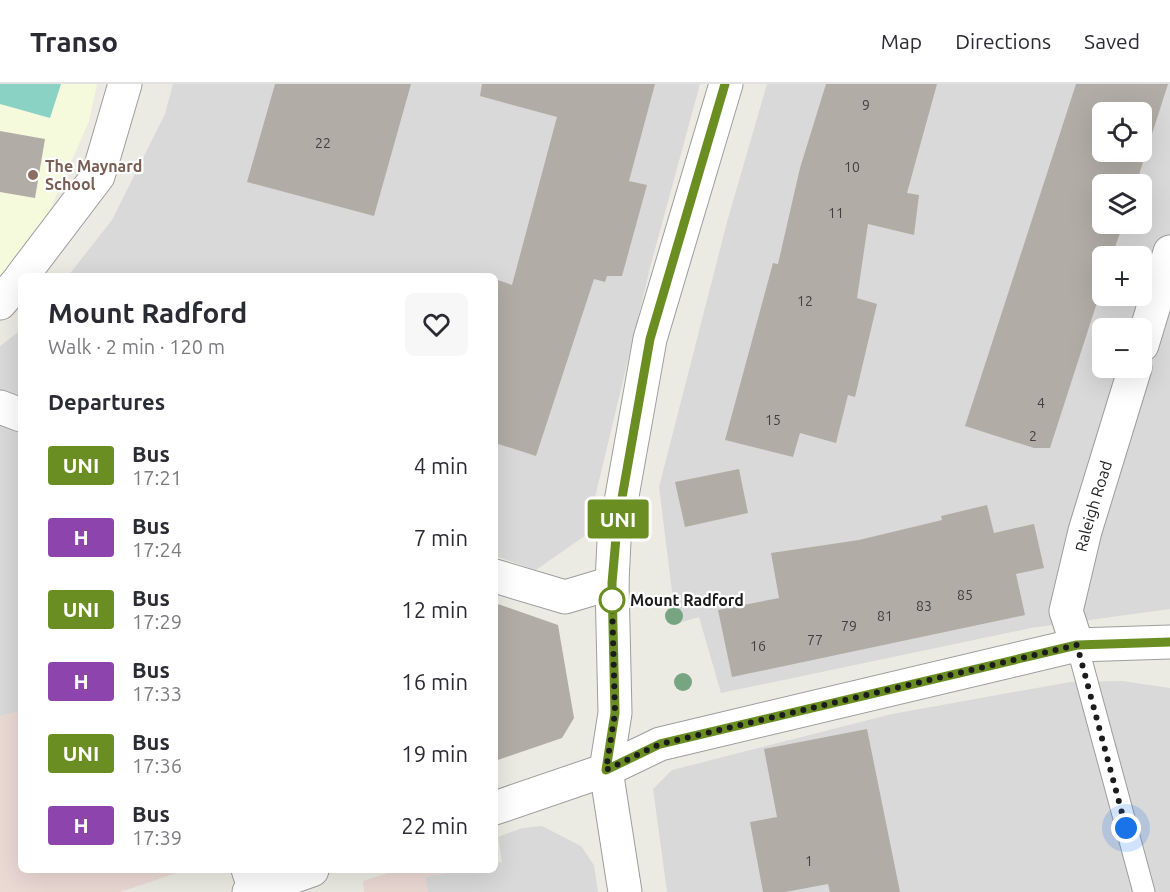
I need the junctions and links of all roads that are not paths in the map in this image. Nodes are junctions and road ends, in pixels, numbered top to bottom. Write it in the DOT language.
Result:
graph roads {
  1 [pos="125,84"];
  2 [pos="726,84"];
  3 [pos="1170,252"];
  4 [pos="25,273"];
  5 [pos="18,282"];
  6 [pos="0,303"];
  7 [pos="1150,318"];
  8 [pos="1132,378"];
  9 [pos="0,407"];
  10 [pos="18,414"];
  11 [pos="498,577"];
  12 [pos="612,583"];
  13 [pos="1170,642"];
  14 [pos="1077,645"];
  15 [pos="606,770"];
  16 [pos="498,807"];
  17 [pos="243,873"];
  18 [pos="303,873"];
  19 [pos="249,892"];
  20 [pos="625,892"];
  21 [pos="1144,892"];
  1 -- 4 [label="street"];
  2 -- 12 [label="street"];
  3 -- 7 [label="street"];
  5 -- 6 [label="street"];
  8 -- 14 [label="street, Raleigh Road"];
  9 -- 10 [label="street"];
  11 -- 12 [label="street"];
  12 -- 15 [label="street"];
  13 -- 14 [label="street"];
  14 -- 15 [label="street"];
  14 -- 21 [label="lane"];
  15 -- 16 [label="street"];
  15 -- 20 [label="street"];
  17 -- 19 [label="lane"];
  18 -- 19 [label="street"];
}
